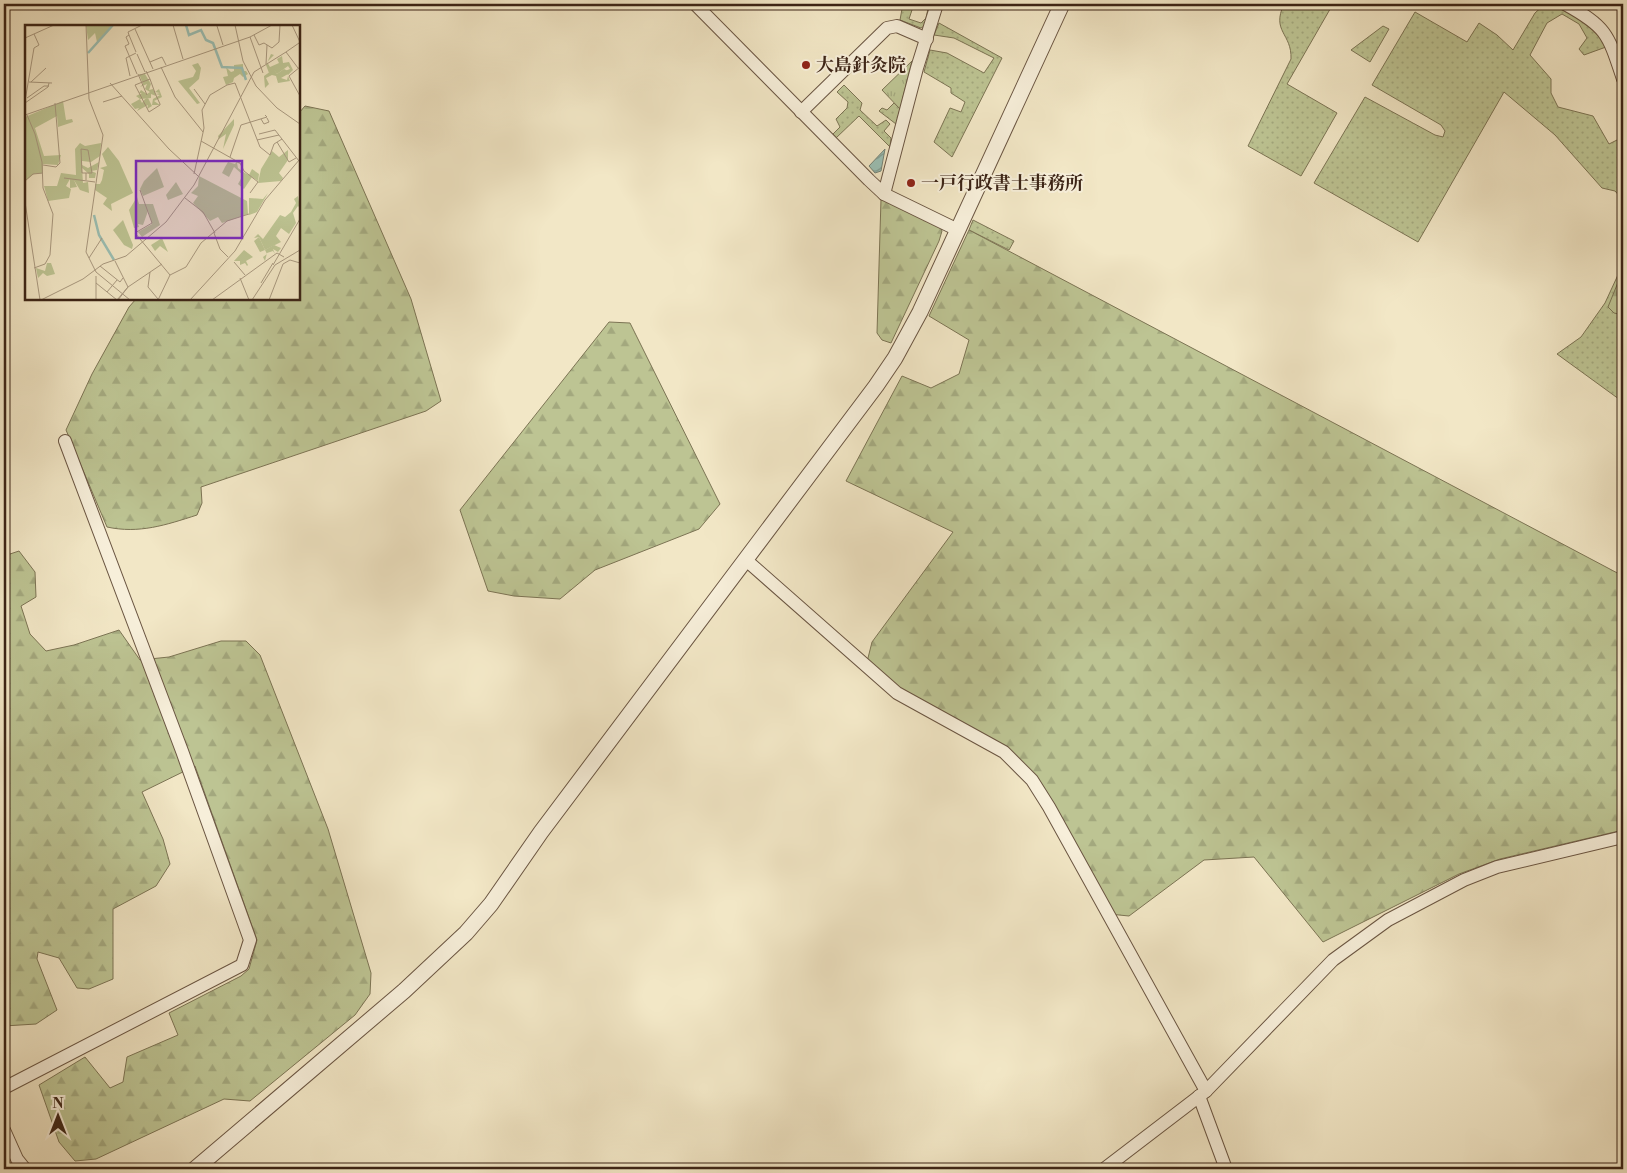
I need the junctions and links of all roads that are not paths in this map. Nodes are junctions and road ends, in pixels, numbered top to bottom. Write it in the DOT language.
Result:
graph roads {
  1 [pos="695,4"];
  2 [pos="937,4"];
  3 [pos="1062,4"];
  4 [pos="1565,4"];
  5 [pos="927,39"];
  6 [pos="1623,79"];
  7 [pos="801,112"];
  8 [pos="884,194"];
  9 [pos="958,230"];
  10 [pos="65,441"];
  11 [pos="746,560"];
  12 [pos="1623,837"];
  13 [pos="4,1088"];
  14 [pos="1202,1094"];
  15 [pos="4,1130"];
  16 [pos="25,1169"];
  17 [pos="195,1169"];
  18 [pos="1104,1169"];
  19 [pos="1226,1169"];
  1 -- 7 [label="street"];
  2 -- 5 [label="street"];
  3 -- 9 [label="street"];
  4 -- 6 [label="street"];
  5 -- 7 [label="street"];
  5 -- 8 [label="street"];
  7 -- 8 [label="street"];
  8 -- 9 [label="street"];
  9 -- 11 [label="street"];
  10 -- 13 [label="street"];
  11 -- 14 [label="street"];
  11 -- 17 [label="street"];
  12 -- 14 [label="street"];
  14 -- 18 [label="street"];
  14 -- 19 [label="street"];
  15 -- 16 [label="street"];
}
